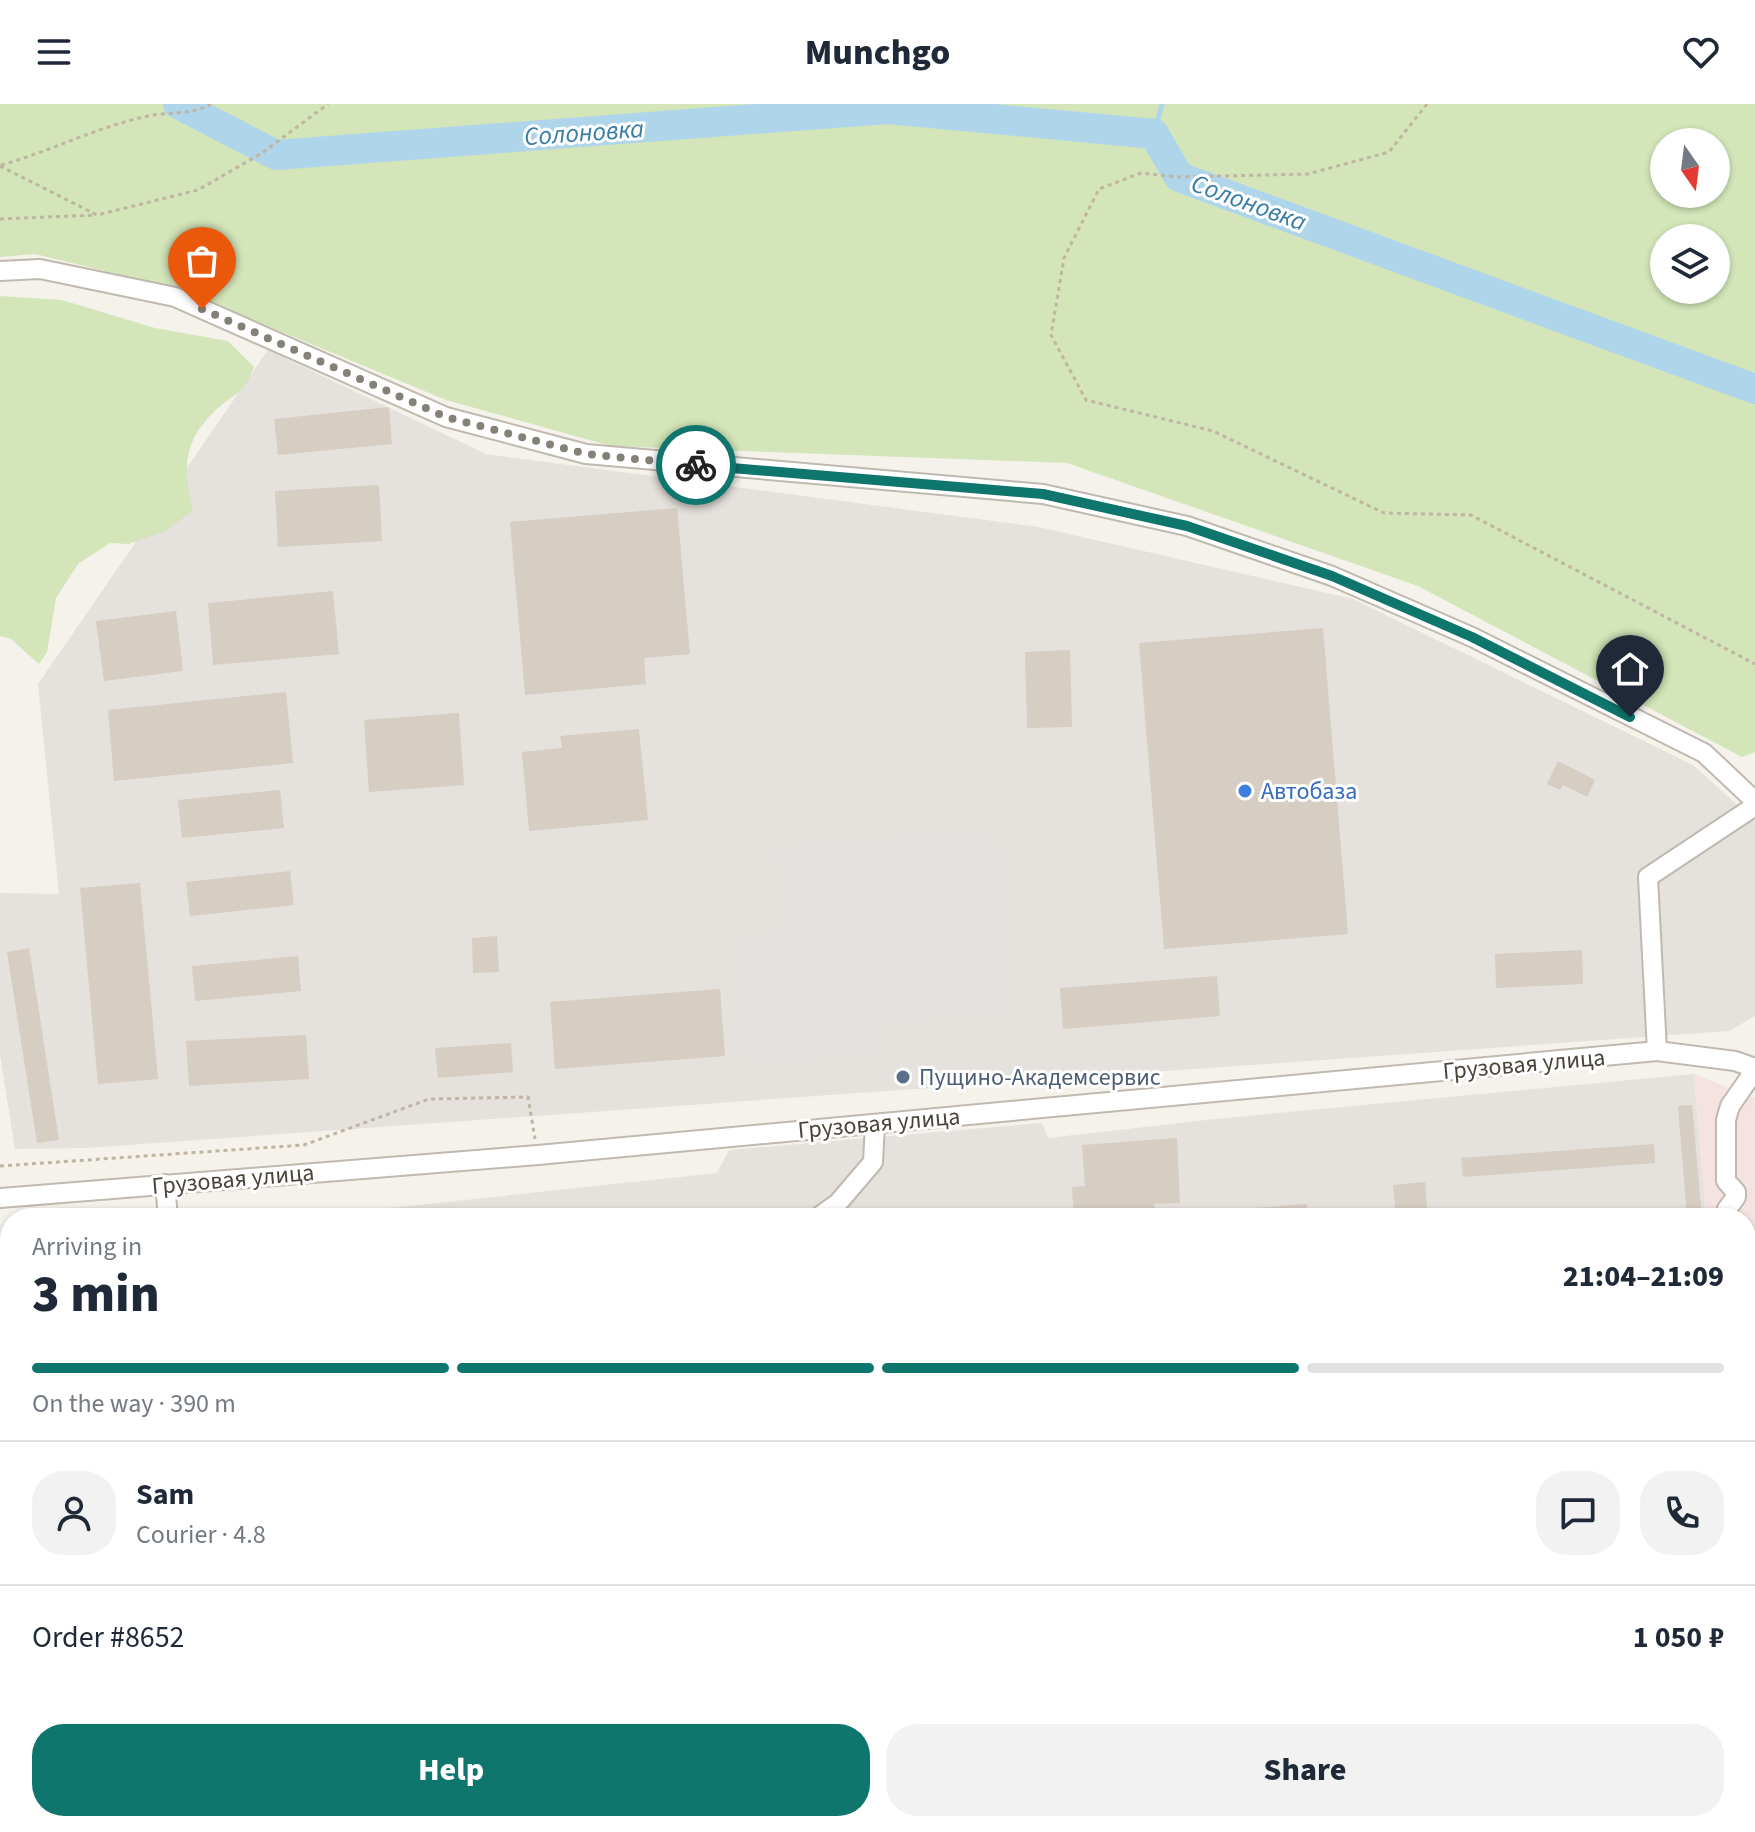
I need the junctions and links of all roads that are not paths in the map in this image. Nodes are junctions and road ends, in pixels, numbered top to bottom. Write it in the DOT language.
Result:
graph roads {
  1 [pos="0,271"];
  2 [pos="1755,803"];
  3 [pos="1657,1051"];
  4 [pos="1755,1069"];
  5 [pos="875,1124"];
  6 [pos="165,1184"];
  7 [pos="0,1198"];
  8 [pos="167,1208"];
  9 [pos="831,1208"];
  10 [pos="1728,1208"];
  1 -- 2 [label="street"];
  2 -- 3 [label="street"];
  3 -- 4 [label="street, Грузовая улица"];
  3 -- 5 [label="street, Грузовая улица"];
  4 -- 10 [label="street"];
  5 -- 6 [label="street, Грузовая улица"];
  5 -- 9 [label="street"];
  6 -- 7 [label="street, Грузовая улица"];
  6 -- 8 [label="street"];
}
